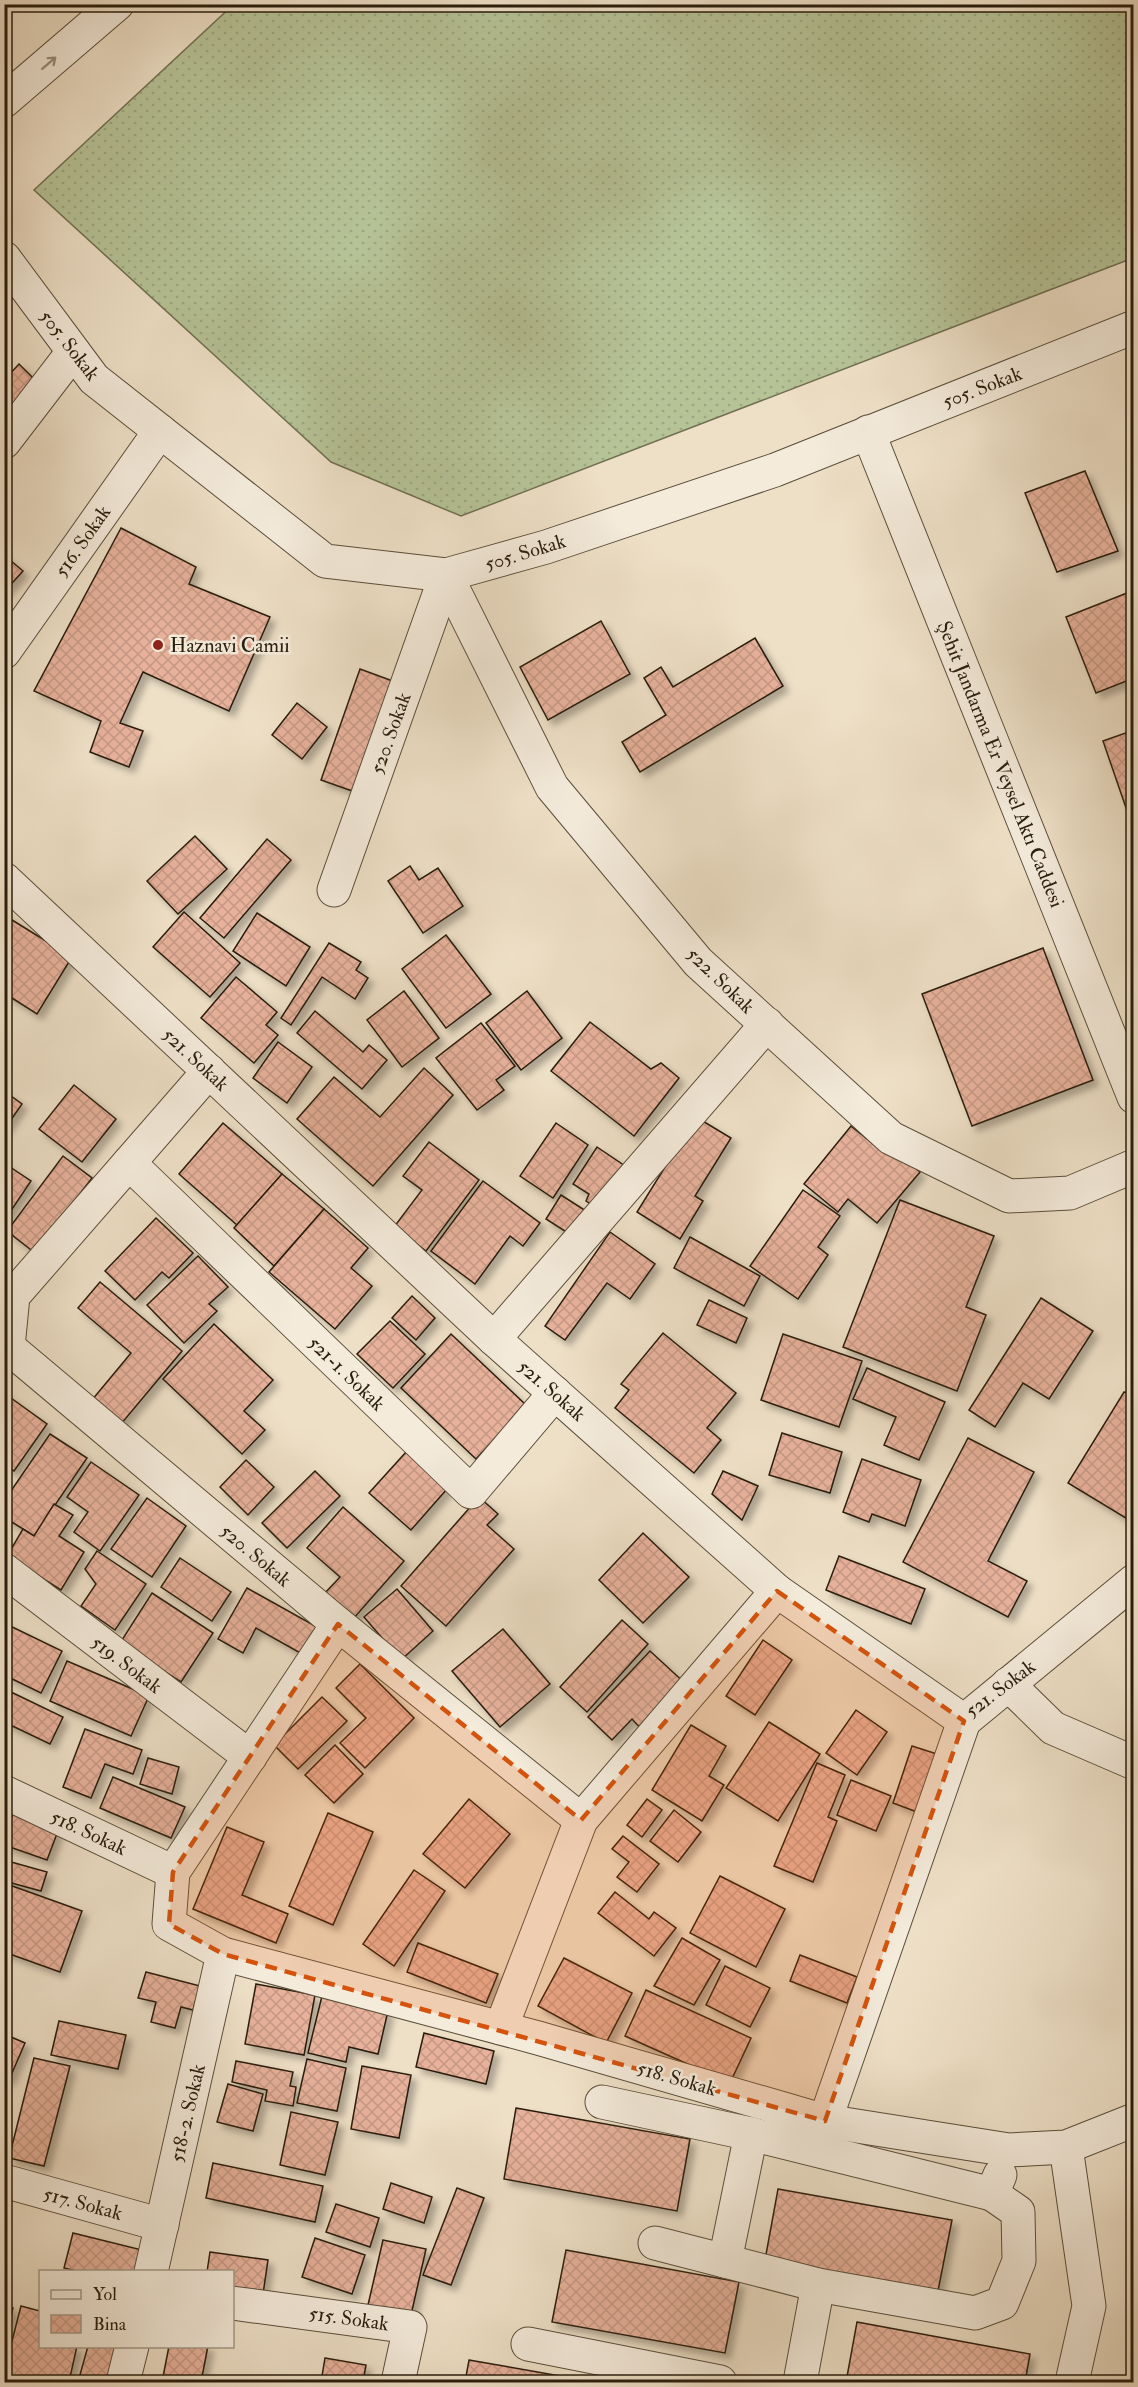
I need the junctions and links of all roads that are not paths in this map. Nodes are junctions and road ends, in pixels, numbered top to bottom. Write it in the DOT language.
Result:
graph roads {
  1 [pos="117,4"];
  2 [pos="4,101"];
  3 [pos="4,258"];
  4 [pos="1134,327"];
  5 [pos="73,352"];
  6 [pos="160,431"];
  7 [pos="868,432"];
  8 [pos="4,442"];
  9 [pos="446,575"];
  10 [pos="4,652"];
  11 [pos="4,879"];
  12 [pos="334,890"];
  13 [pos="766,1024"];
  14 [pos="209,1071"];
  15 [pos="1134,1097"];
  16 [pos="129,1163"];
  17 [pos="1134,1166"];
  18 [pos="15,1274"];
  19 [pos="494,1339"];
  20 [pos="555,1393"];
  21 [pos="4,1570"];
  22 [pos="1134,1581"];
  23 [pos="777,1592"];
  24 [pos="338,1624"];
  25 [pos="1008,1684"];
  26 [pos="964,1721"];
  27 [pos="249,1758"];
  28 [pos="1134,1763"];
  29 [pos="4,1792"];
  30 [pos="581,1820"];
  31 [pos="173,1872"];
  32 [pos="223,1954"];
  33 [pos="501,2028"];
  34 [pos="602,2102"];
  35 [pos="1134,2120"];
  36 [pos="825,2121"];
  37 [pos="751,2134"];
  38 [pos="1066,2147"];
  39 [pos="1009,2150"];
  40 [pos="4,2181"];
  41 [pos="992,2194"];
  42 [pos="162,2225"];
  43 [pos="655,2243"];
  44 [pos="725,2261"];
  45 [pos="151,2270"];
  46 [pos="818,2285"];
  47 [pos="234,2303"];
  48 [pos="528,2344"];
  49 [pos="132,2348"];
  50 [pos="709,2381"];
  51 [pos="123,2382"];
  52 [pos="398,2382"];
  53 [pos="800,2382"];
  54 [pos="1072,2382"];
  2 -- 1 [label="street, one-way"];
  3 -- 5 [label="street, 505. Sokak"];
  4 -- 7 [label="street, 505. Sokak"];
  5 -- 6 [label="street, 505. Sokak"];
  5 -- 8 [label="street"];
  6 -- 9 [label="street, 505. Sokak"];
  6 -- 10 [label="street, 516. Sokak"];
  7 -- 9 [label="street, 505. Sokak"];
  7 -- 15 [label="street, Şehit Jandarma Er Veysel Aktı Caddesi"];
  9 -- 12 [label="street, 520. Sokak"];
  9 -- 13 [label="street, 522. Sokak"];
  11 -- 14 [label="street, 521. Sokak"];
  13 -- 17 [label="street, 522. Sokak"];
  13 -- 19 [label="street"];
  14 -- 16 [label="street"];
  14 -- 19 [label="street, 521. Sokak"];
  16 -- 18 [label="street"];
  16 -- 20 [label="street, 521-1. Sokak"];
  18 -- 24 [label="street, 520. Sokak"];
  19 -- 20 [label="street, 521. Sokak"];
  20 -- 23 [label="street, 521. Sokak"];
  21 -- 27 [label="street, 519. Sokak"];
  22 -- 25 [label="street, 521. Sokak"];
  23 -- 26 [label="street, 521. Sokak"];
  23 -- 30 [label="street"];
  24 -- 27 [label="street"];
  24 -- 30 [label="street, 520. Sokak"];
  25 -- 26 [label="street, 521. Sokak"];
  25 -- 28 [label="street"];
  26 -- 36 [label="street"];
  27 -- 31 [label="street"];
  29 -- 31 [label="street, 518. Sokak"];
  30 -- 33 [label="street"];
  31 -- 32 [label="street, 518. Sokak"];
  32 -- 33 [label="street, 518. Sokak"];
  32 -- 42 [label="street, 518-2. Sokak"];
  33 -- 36 [label="street, 518. Sokak"];
  34 -- 37 [label="street"];
  35 -- 38 [label="street, 518. Sokak"];
  36 -- 39 [label="street, 518. Sokak"];
  37 -- 41 [label="street"];
  37 -- 44 [label="street"];
  38 -- 39 [label="street, 518. Sokak"];
  38 -- 54 [label="street"];
  39 -- 41 [label="street"];
  40 -- 42 [label="street, 517. Sokak"];
  41 -- 46 [label="street"];
  42 -- 45 [label="street, 518-2. Sokak"];
  43 -- 44 [label="street"];
  44 -- 46 [label="street"];
  46 -- 53 [label="street"];
  47 -- 52 [label="street, 515. Sokak"];
  48 -- 50 [label="street"];
  49 -- 51 [label="street"];
}
